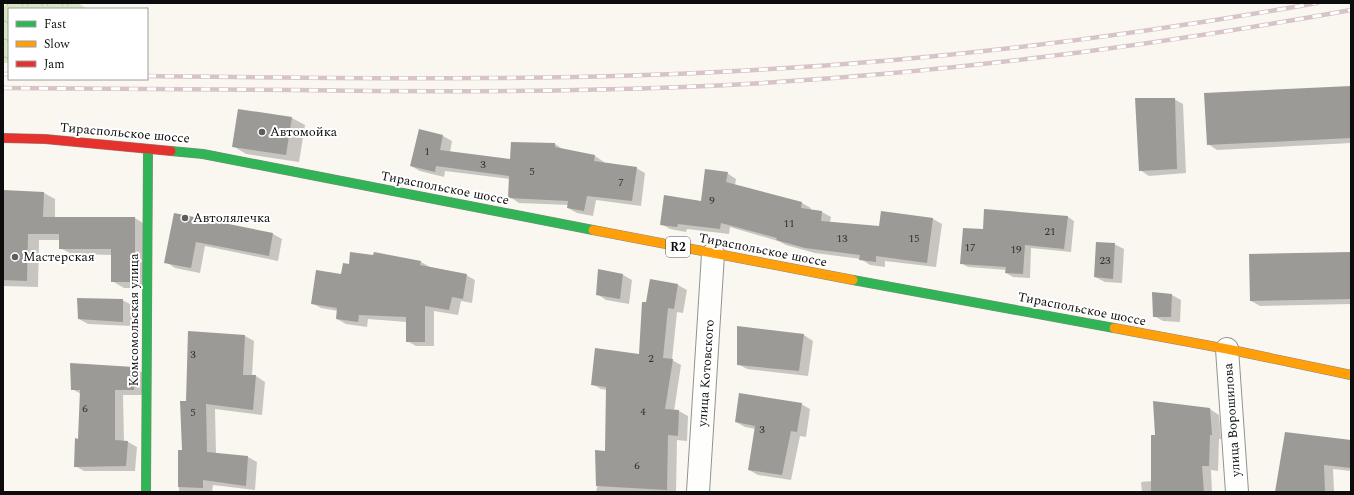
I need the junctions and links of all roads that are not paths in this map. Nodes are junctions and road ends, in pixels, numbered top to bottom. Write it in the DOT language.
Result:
graph roads {
  1 [pos="3,138"];
  2 [pos="148,149"];
  3 [pos="713,254"];
  4 [pos="1227,349"];
  5 [pos="1351,375"];
  6 [pos="146,492"];
  7 [pos="698,492"];
  8 [pos="1237,492"];
  1 -- 2 [label="main road, Тираспольское шоссе / R2"];
  2 -- 3 [label="main road, Тираспольское шоссе / R2"];
  2 -- 6 [label="main road, Комсомольская улица"];
  3 -- 4 [label="main road, Тираспольское шоссе / R2"];
  3 -- 7 [label="street, улица Котовского"];
  4 -- 5 [label="main road, Тираспольское шоссе / R2"];
  4 -- 8 [label="street, улица Ворошилова"];
}
